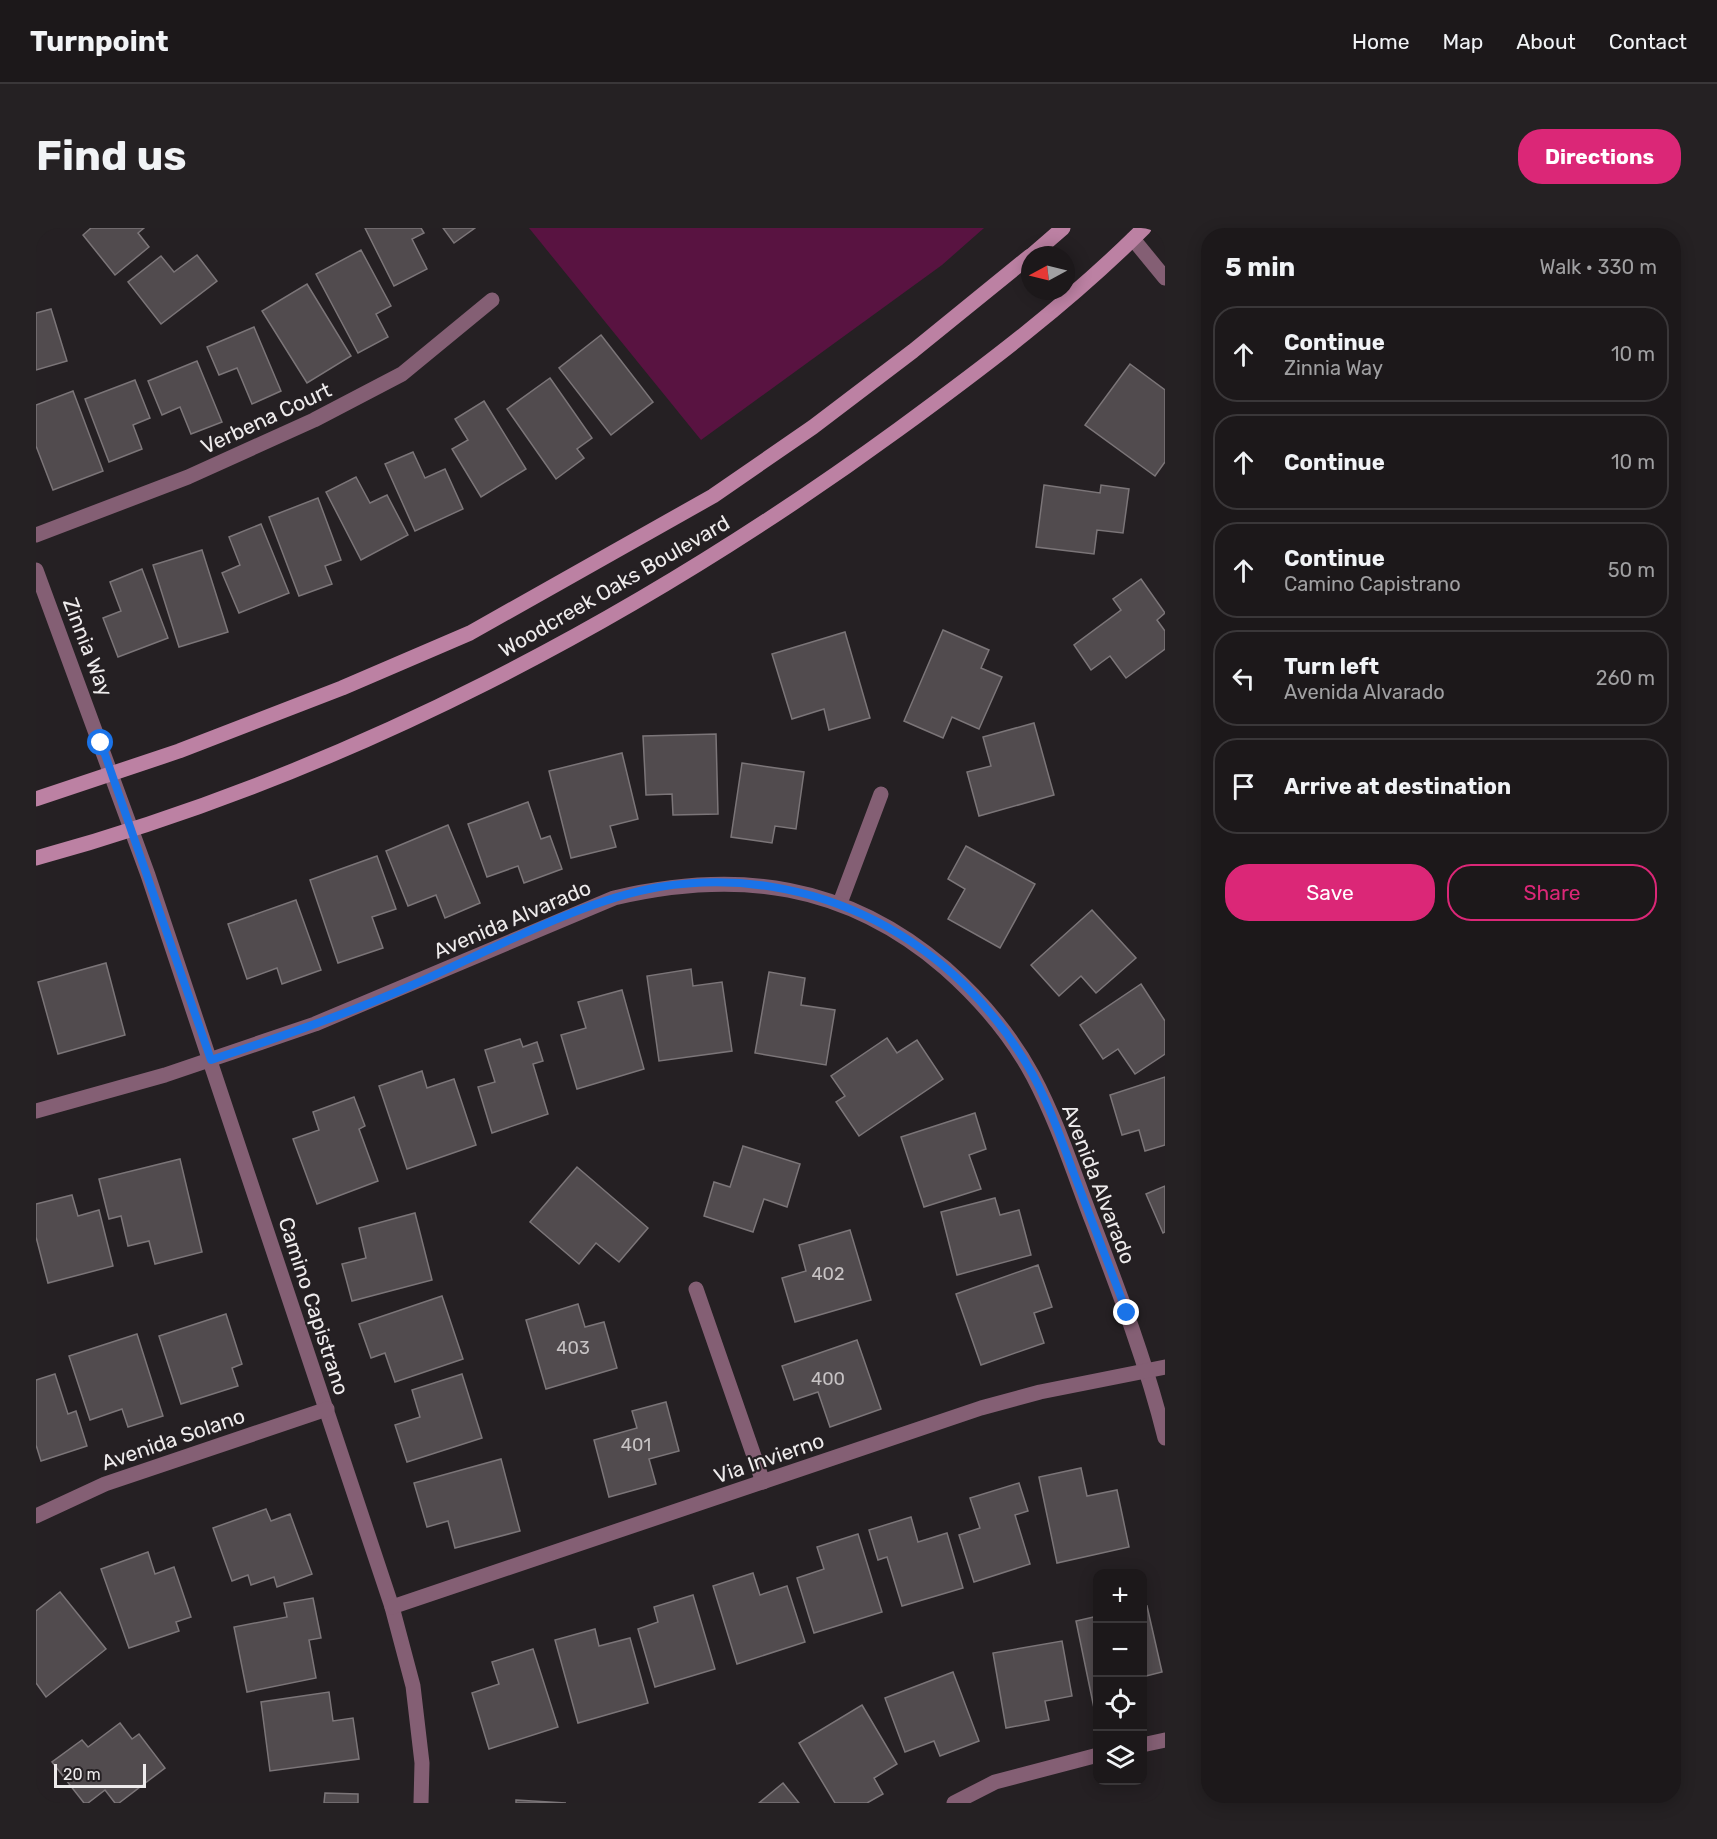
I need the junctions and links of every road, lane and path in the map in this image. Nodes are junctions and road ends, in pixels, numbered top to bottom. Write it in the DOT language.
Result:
graph roads {
  1 [pos="1063,228"];
  2 [pos="1133,232"];
  3 [pos="1042,246"];
  4 [pos="1021,264"];
  5 [pos="1165,278"];
  6 [pos="492,300"];
  7 [pos="36,535"];
  8 [pos="36,570"];
  9 [pos="112,773"];
  10 [pos="881,794"];
  11 [pos="36,799"];
  12 [pos="132,829"];
  13 [pos="36,858"];
  14 [pos="840,903"];
  15 [pos="211,1060"];
  16 [pos="36,1111"];
  17 [pos="696,1289"];
  18 [pos="1165,1367"];
  19 [pos="1145,1371"];
  20 [pos="327,1409"];
  21 [pos="1165,1438"];
  22 [pos="763,1482"];
  23 [pos="36,1516"];
  24 [pos="392,1607"];
  25 [pos="1165,1740"];
  26 [pos="1147,1744"];
  27 [pos="1093,1756"];
  28 [pos="421,1803"];
  29 [pos="954,1803"];
  1 -- 3 [label="main road, Woodcreek Oaks Boulevard"];
  2 -- 5 [label="street"];
  2 -- 12 [label="main road, Woodcreek Oaks Boulevard"];
  4 -- 9 [label="main road, Woodcreek Oaks Boulevard"];
  6 -- 7 [label="street, Verbena Court"];
  8 -- 9 [label="street, Zinnia Way"];
  9 -- 11 [label="main road, Woodcreek Oaks Boulevard"];
  9 -- 12 [label="street, Zinnia Way"];
  10 -- 14 [label="street"];
  12 -- 13 [label="main road, Woodcreek Oaks Boulevard"];
  12 -- 15 [label="street, Camino Capistrano"];
  14 -- 15 [label="street, Avenida Alvarado"];
  14 -- 19 [label="street, Avenida Alvarado"];
  15 -- 16 [label="street, Avenida Alvarado"];
  15 -- 20 [label="street, Camino Capistrano"];
  17 -- 22 [label="street"];
  18 -- 19 [label="street, Via Invierno"];
  19 -- 21 [label="street, Avenida Alvarado"];
  19 -- 22 [label="street, Via Invierno"];
  20 -- 23 [label="street, Avenida Solano"];
  20 -- 24 [label="street, Camino Capistrano"];
  22 -- 24 [label="street, Via Invierno"];
  24 -- 28 [label="street, Camino Capistrano"];
  25 -- 26 [label="street"];
  27 -- 29 [label="street"];
}
